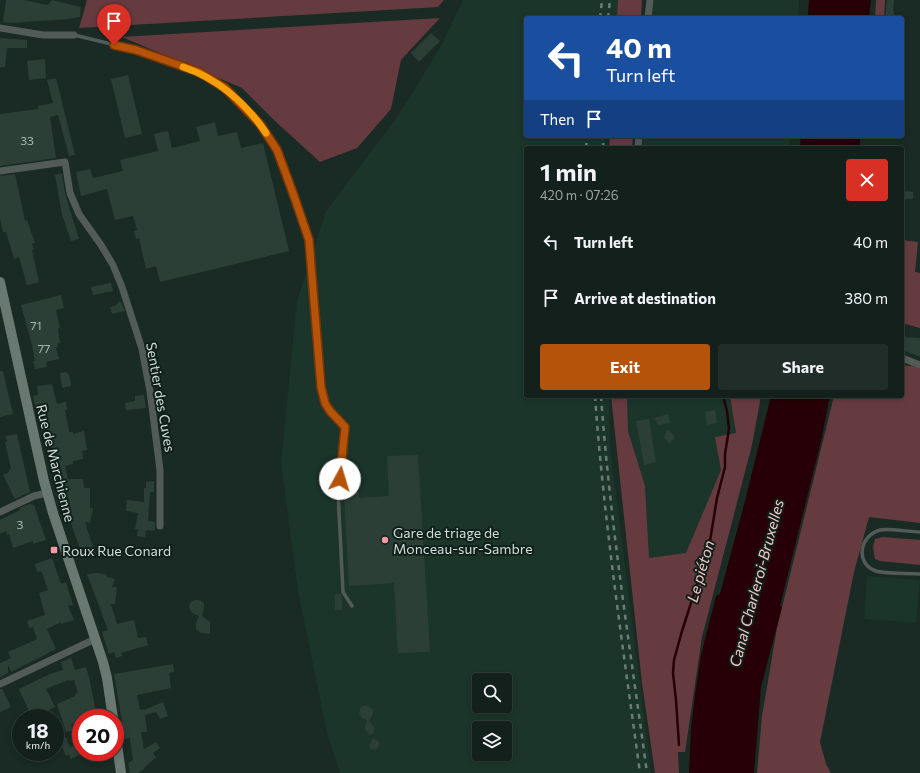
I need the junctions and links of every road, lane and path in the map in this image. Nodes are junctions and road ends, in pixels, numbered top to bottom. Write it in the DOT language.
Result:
graph roads {
  1 [pos="650,0"];
  2 [pos="648,16"];
  3 [pos="0,28"];
  4 [pos="74,35"];
  5 [pos="0,171"];
  6 [pos="0,282"];
  7 [pos="904,359"];
  8 [pos="920,365"];
  9 [pos="47,493"];
  10 [pos="0,512"];
  11 [pos="160,526"];
  12 [pos="920,532"];
  13 [pos="920,574"];
  14 [pos="352,606"];
  15 [pos="95,639"];
  16 [pos="0,684"];
  17 [pos="112,709"];
  18 [pos="119,761"];
  19 [pos="121,773"];
  1 -- 2 [label="street"];
  3 -- 4 [label="street"];
  4 -- 14 [label="lane"];
  5 -- 11 [label="street, Sentier des Cuves"];
  6 -- 9 [label="main road, Rue de Marchienne"];
  7 -- 8 [label="street"];
  9 -- 10 [label="street"];
  9 -- 15 [label="main road, Rue de Marchienne"];
  12 -- 13 [label="lane"];
  15 -- 16 [label="street"];
  15 -- 17 [label="main road, Rue de Marchienne"];
  18 -- 19 [label="main road"];
}
